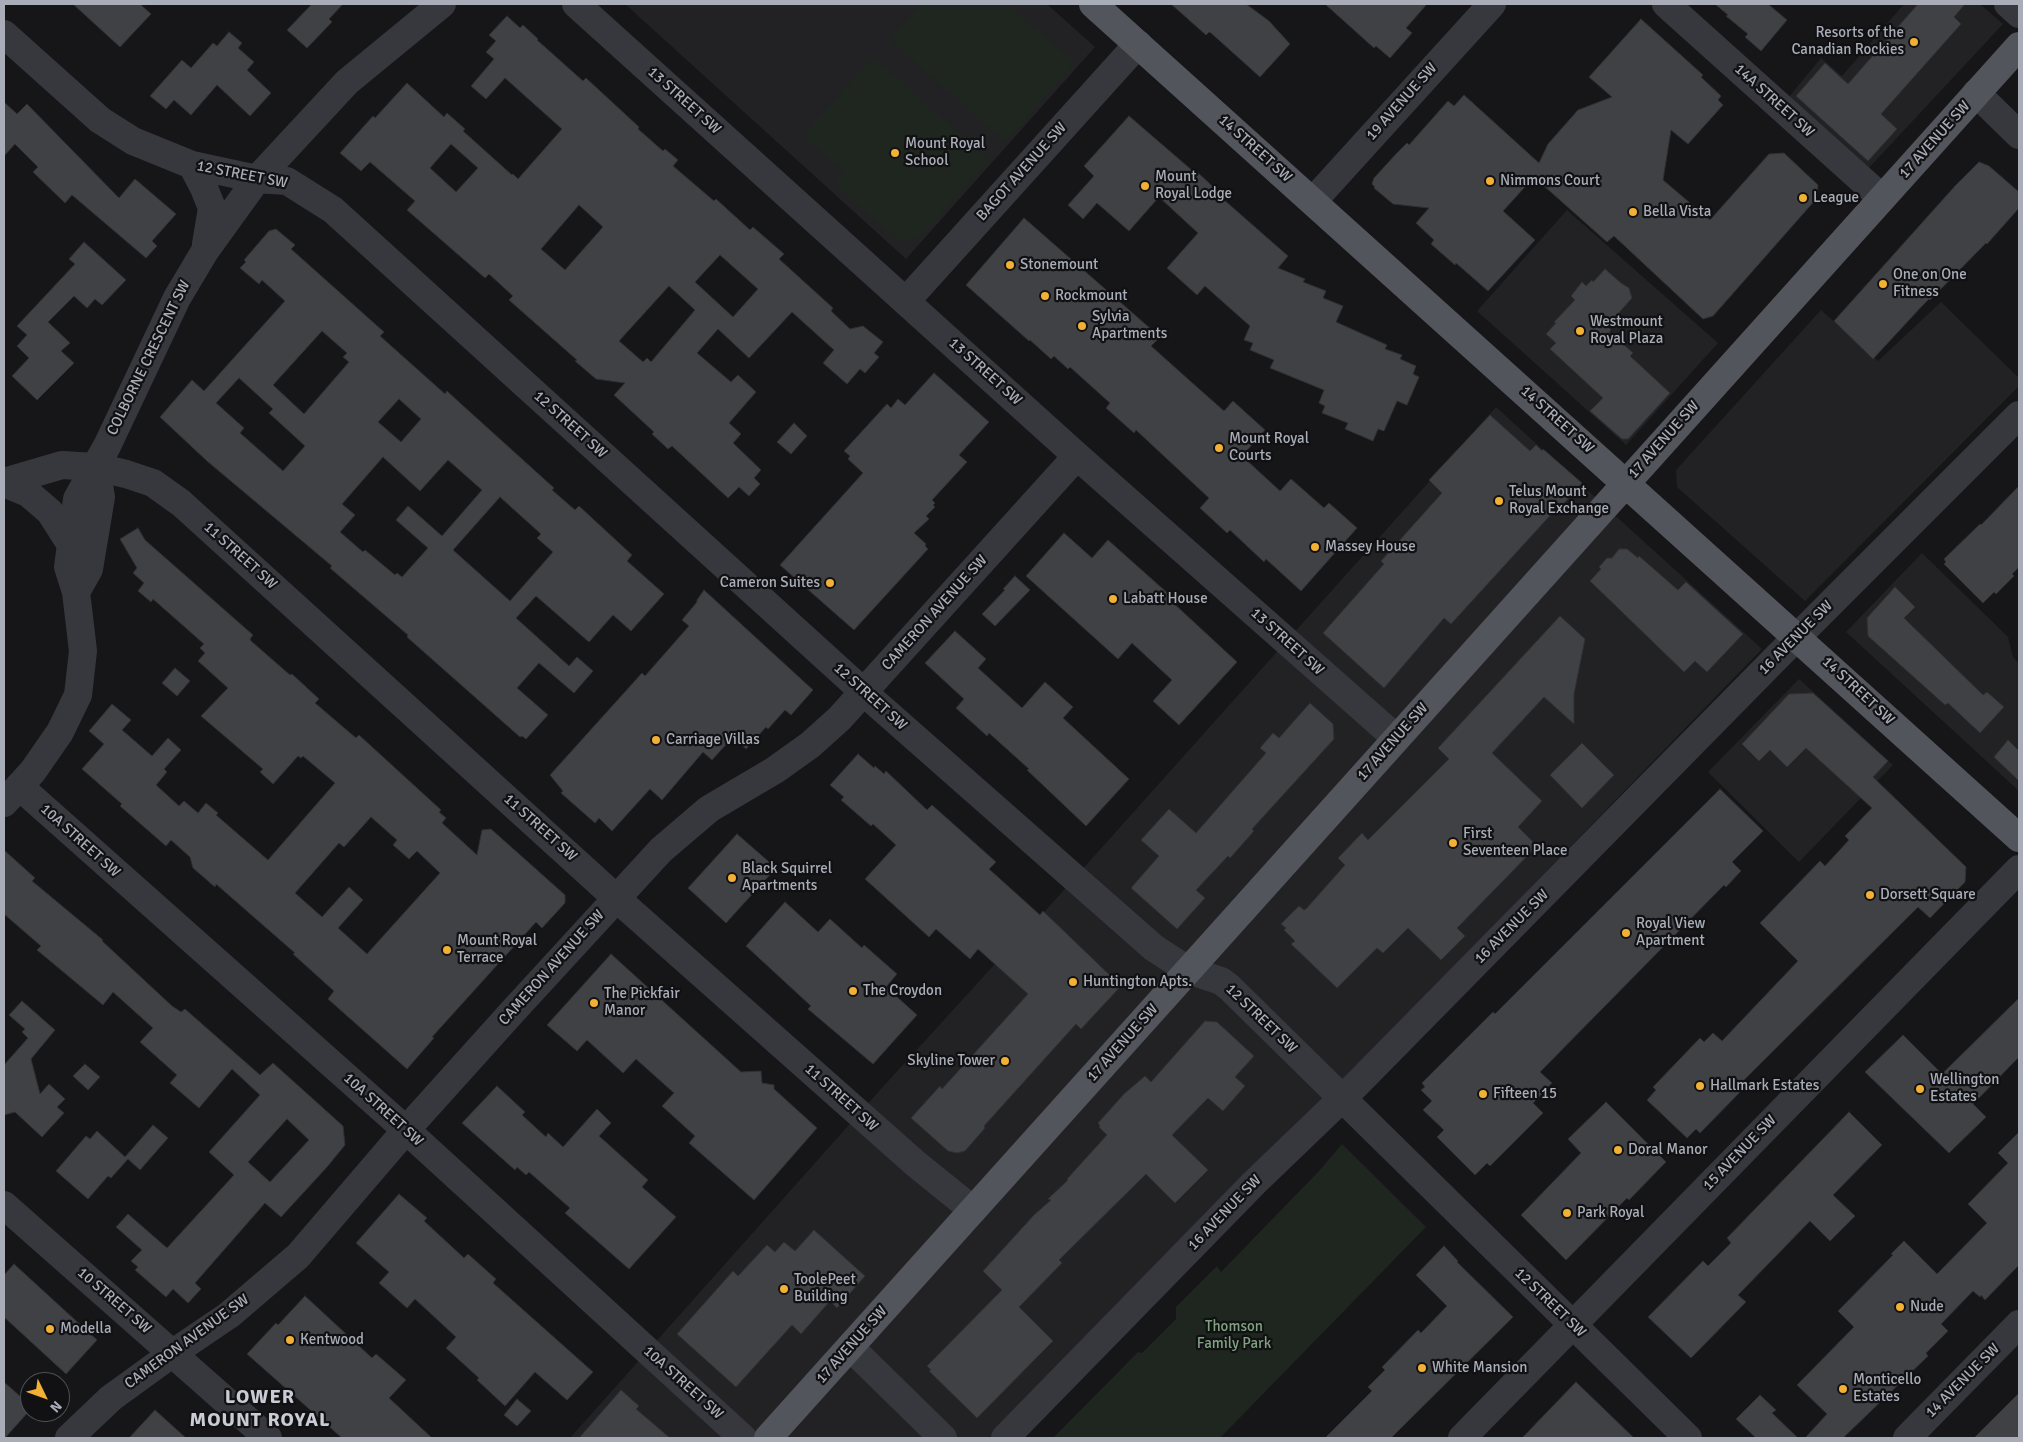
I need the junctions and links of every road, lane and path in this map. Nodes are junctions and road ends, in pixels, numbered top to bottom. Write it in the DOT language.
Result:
graph roads {
  1 [pos="442,4"];
  2 [pos="576,4"];
  3 [pos="1093,4"];
  4 [pos="1492,4"];
  5 [pos="1666,4"];
  6 [pos="2008,4"];
  7 [pos="2019,14"];
  8 [pos="4,34"];
  9 [pos="1138,44"];
  10 [pos="2019,46"];
  11 [pos="1976,93"];
  12 [pos="2019,135"];
  13 [pos="192,165"];
  14 [pos="257,179"];
  15 [pos="1882,198"];
  16 [pos="1313,201"];
  17 [pos="205,251"];
  18 [pos="906,300"];
  19 [pos="2019,415"];
  20 [pos="1077,456"];
  21 [pos="96,467"];
  22 [pos="4,482"];
  23 [pos="1626,482"];
  24 [pos="71,544"];
  25 [pos="76,592"];
  26 [pos="1797,636"];
  27 [pos="864,692"];
  28 [pos="1396,738"];
  29 [pos="11,795"];
  30 [pos="2019,838"];
  31 [pos="2019,869"];
  32 [pos="616,898"];
  33 [pos="1188,970"];
  34 [pos="1342,1099"];
  35 [pos="406,1130"];
  36 [pos="4,1205"];
  37 [pos="973,1210"];
  38 [pos="1572,1324"];
  39 [pos="2019,1324"];
  40 [pos="850,1347"];
  41 [pos="173,1353"];
  42 [pos="70,1438"];
  43 [pos="268,1438"];
  44 [pos="744,1438"];
  45 [pos="768,1438"];
  46 [pos="943,1438"];
  47 [pos="1005,1438"];
  48 [pos="1462,1438"];
  49 [pos="1688,1438"];
  50 [pos="1907,1438"];
  1 -- 14 [label="street, COLBORNE CRESCENT SW"];
  2 -- 18 [label="street, 13 STREET SW"];
  3 -- 9 [label="main road, 14 STREET SW"];
  4 -- 16 [label="street, 19 AVENUE SW"];
  5 -- 15 [label="street, 14A STREET SW"];
  6 -- 7 [label="street"];
  8 -- 13 [label="street, 12 STREET SW"];
  9 -- 16 [label="main road, 14 STREET SW"];
  9 -- 18 [label="street, BAGOT AVENUE SW"];
  10 -- 11 [label="main road, 17 AVENUE SW"];
  11 -- 12 [label="street"];
  11 -- 15 [label="main road, 17 AVENUE SW"];
  13 -- 14 [label="street, 12 STREET SW"];
  13 -- 17 [label="street, COLBORNE CRESCENT SW"];
  14 -- 17 [label="street, COLBORNE CRESCENT SW"];
  14 -- 27 [label="street, 12 STREET SW"];
  15 -- 23 [label="main road, 17 AVENUE SW"];
  16 -- 23 [label="main road, 14 STREET SW"];
  17 -- 21 [label="street, COLBORNE CRESCENT SW"];
  18 -- 20 [label="street, 13 STREET SW"];
  19 -- 26 [label="street, 16 AVENUE SW"];
  20 -- 27 [label="street, CAMERON AVENUE SW"];
  20 -- 28 [label="street, 13 STREET SW"];
  21 -- 22 [label="street, 11 STREET SW"];
  21 -- 24 [label="street, COLBORNE CRESCENT SW"];
  21 -- 25 [label="street"];
  21 -- 32 [label="street, 11 STREET SW"];
  22 -- 24 [label="street"];
  23 -- 26 [label="main road, 14 STREET SW"];
  23 -- 28 [label="main road, 17 AVENUE SW"];
  24 -- 25 [label="street, COLBORNE CRESCENT SW"];
  25 -- 29 [label="street, COLBORNE CRESCENT SW"];
  26 -- 30 [label="main road, 14 STREET SW"];
  26 -- 34 [label="street, 16 AVENUE SW"];
  27 -- 32 [label="street, CAMERON AVENUE SW"];
  27 -- 33 [label="street, 12 STREET SW"];
  28 -- 33 [label="main road, 17 AVENUE SW"];
  29 -- 35 [label="street, 10A STREET SW"];
  31 -- 38 [label="street, 15 AVENUE SW"];
  32 -- 35 [label="street, CAMERON AVENUE SW"];
  32 -- 37 [label="street, 11 STREET SW"];
  33 -- 34 [label="street, 12 STREET SW"];
  33 -- 37 [label="main road, 17 AVENUE SW"];
  34 -- 38 [label="street, 12 STREET SW"];
  34 -- 47 [label="street, 16 AVENUE SW"];
  35 -- 41 [label="street, CAMERON AVENUE SW"];
  35 -- 44 [label="street, 10A STREET SW"];
  36 -- 41 [label="street, 10 STREET SW"];
  37 -- 40 [label="main road, 17 AVENUE SW"];
  38 -- 48 [label="street, 15 AVENUE SW"];
  38 -- 49 [label="street, 12 STREET SW"];
  39 -- 50 [label="street, 14 AVENUE SW"];
  40 -- 45 [label="main road, 17 AVENUE SW"];
  40 -- 46 [label="street"];
  41 -- 42 [label="street, CAMERON AVENUE SW"];
  41 -- 43 [label="street, 10 STREET SW"];
}
